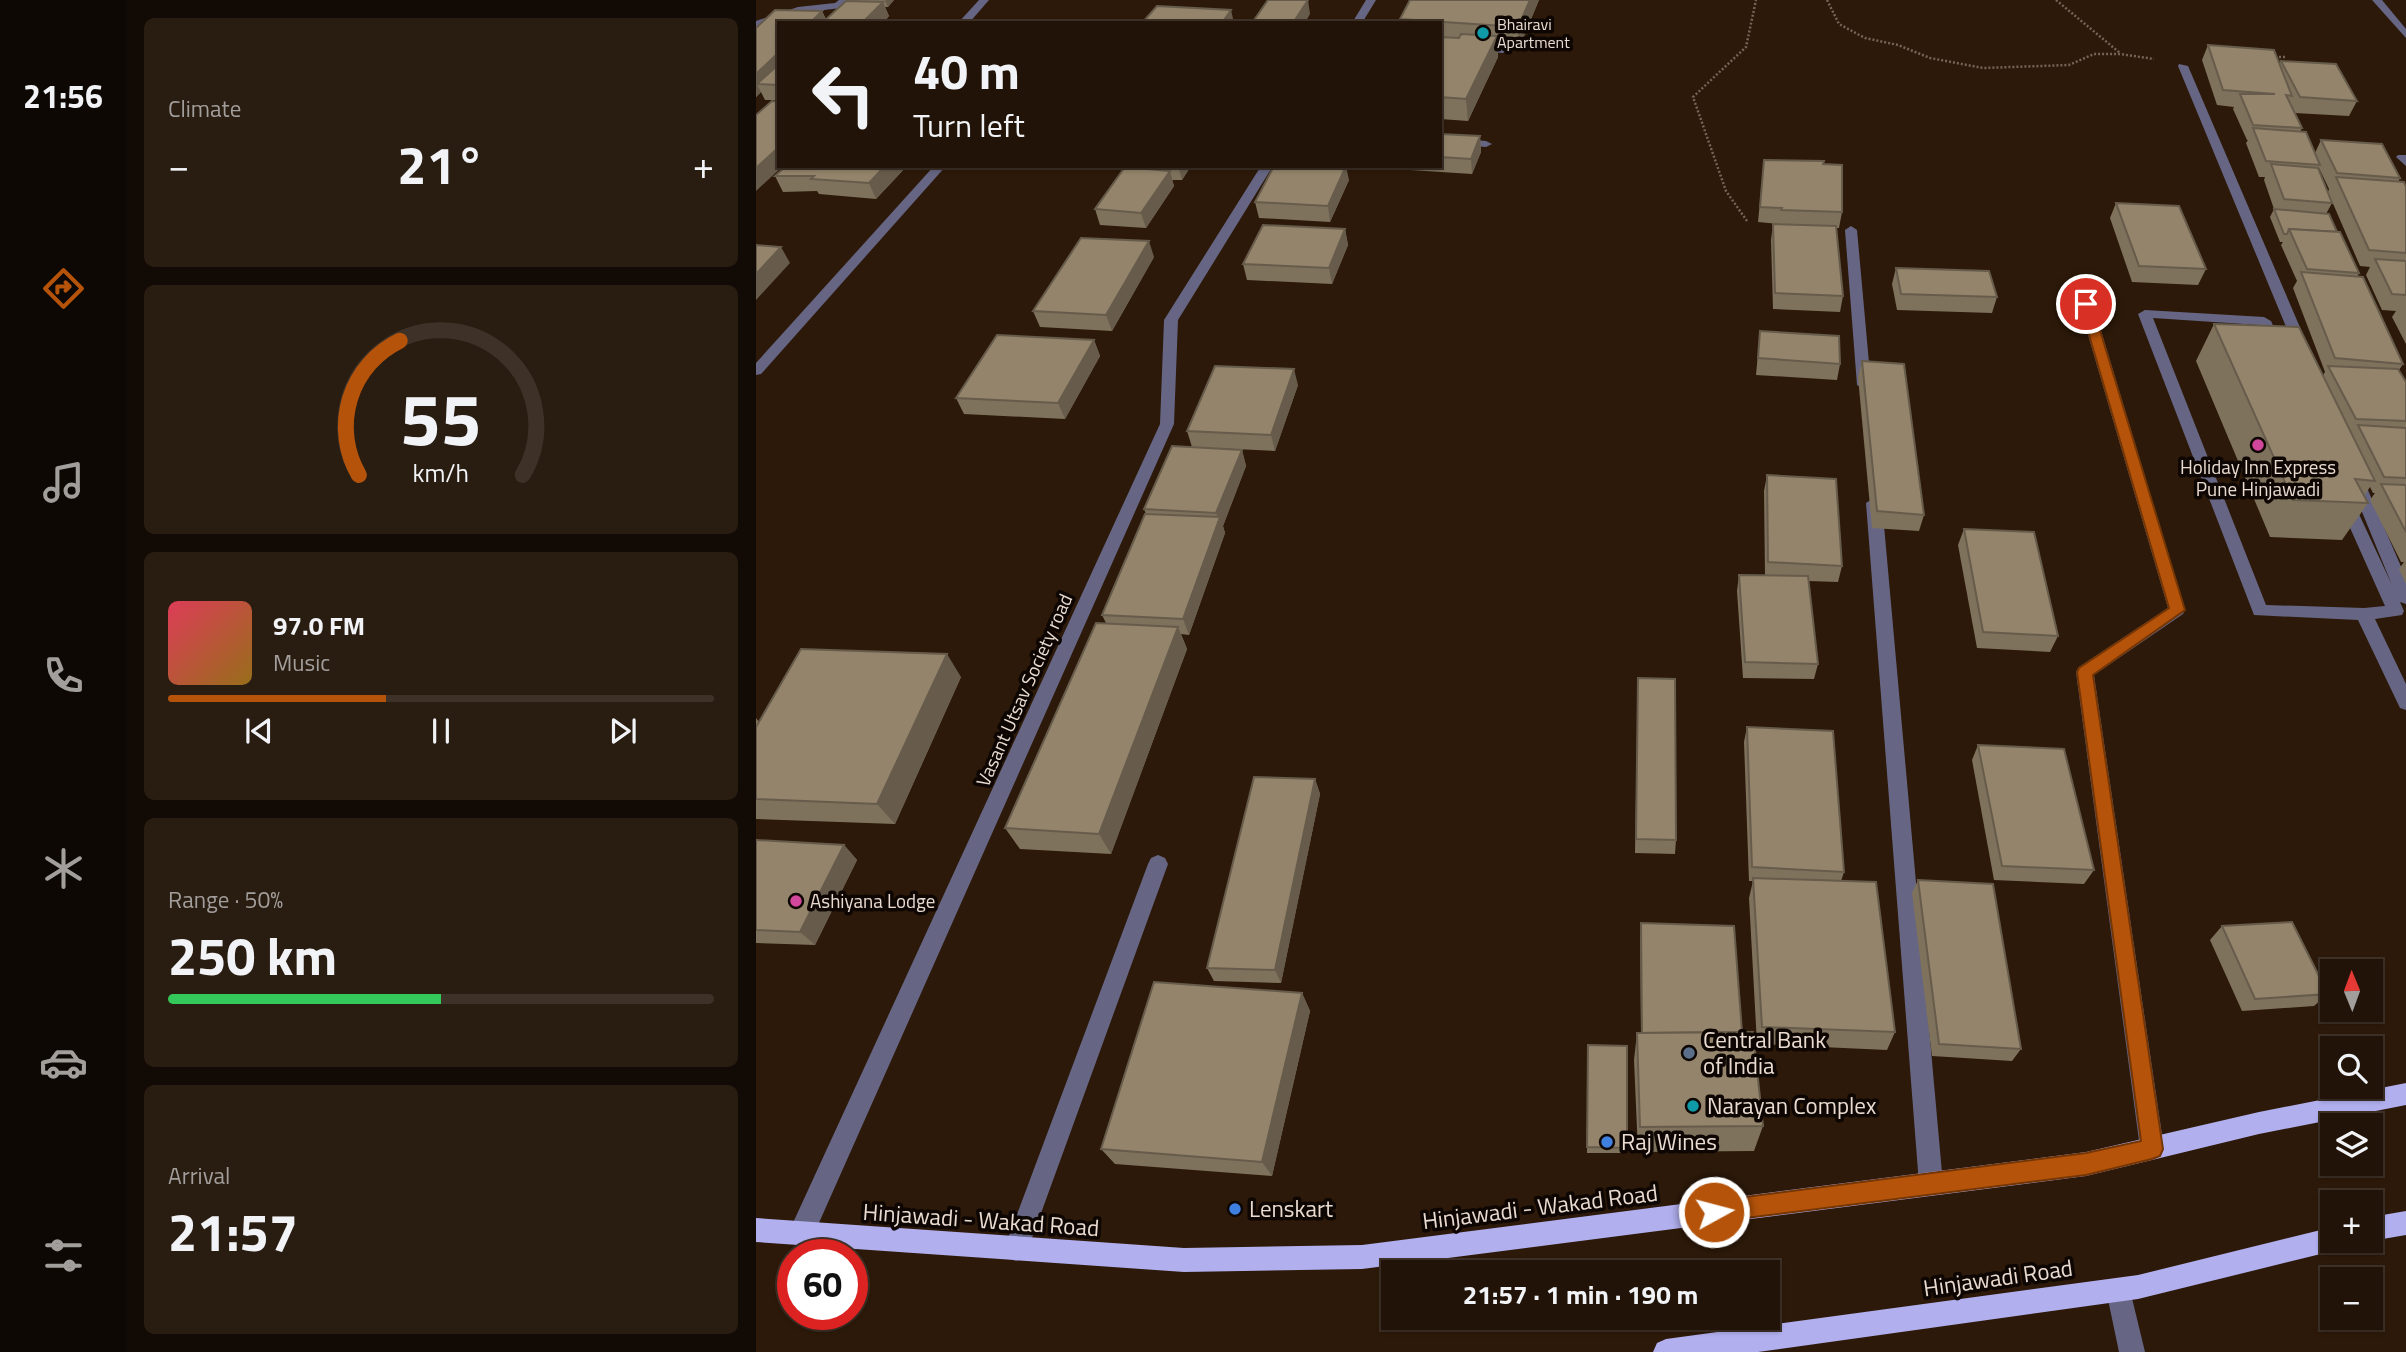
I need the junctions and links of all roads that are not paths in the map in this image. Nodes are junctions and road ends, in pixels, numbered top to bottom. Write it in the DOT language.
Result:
graph roads {
  1 [pos="844,0"];
  2 [pos="984,0"];
  3 [pos="1371,0"];
  4 [pos="2377,0"];
  5 [pos="964,21"];
  6 [pos="1358,21"];
  7 [pos="756,24"];
  8 [pos="2406,35"];
  9 [pos="1442,45"];
  10 [pos="1503,50"];
  11 [pos="2183,66"];
  12 [pos="1442,140"];
  13 [pos="1486,144"];
  14 [pos="938,168"];
  15 [pos="1266,168"];
  16 [pos="1852,230"];
  17 [pos="2086,304"];
  18 [pos="2281,359"];
  19 [pos="2307,361"];
  20 [pos="756,371"];
  21 [pos="1866,410"];
  22 [pos="2354,473"];
  23 [pos="1872,479"];
  24 [pos="2339,485"];
  25 [pos="2406,598"];
  26 [pos="2364,614"];
  27 [pos="2406,703"];
  28 [pos="1158,864"];
  29 [pos="2406,1094"];
  30 [pos="2152,1149"];
  31 [pos="1931,1184"];
  32 [pos="2406,1223"];
  33 [pos="2383,1227"];
  34 [pos="756,1230"];
  35 [pos="801,1234"];
  36 [pos="2320,1242"];
  37 [pos="1016,1249"];
  38 [pos="2118,1290"];
  39 [pos="1666,1352"];
  40 [pos="2132,1352"];
  1 -- 7 [label="street"];
  2 -- 5 [label="street"];
  3 -- 6 [label="street"];
  4 -- 8 [label="street"];
  9 -- 10 [label="street"];
  11 -- 19 [label="street"];
  12 -- 13 [label="street"];
  14 -- 20 [label="street"];
  15 -- 35 [label="street, Vasant Utsav Society road"];
  16 -- 21 [label="street"];
  17 -- 30 [label="street"];
  18 -- 26 [label="street"];
  22 -- 25 [label="street"];
  23 -- 31 [label="street"];
  24 -- 26 [label="street"];
  26 -- 27 [label="street"];
  28 -- 37 [label="street"];
  29 -- 30 [label="main road, Hinjawadi - Wakad Road"];
  30 -- 31 [label="main road, Hinjawadi - Wakad Road"];
  31 -- 37 [label="main road, Hinjawadi - Wakad Road"];
  32 -- 33 [label="main road"];
  34 -- 35 [label="main road, Hinjawadi - Wakad Road"];
  35 -- 37 [label="main road, Hinjawadi - Wakad Road"];
  36 -- 38 [label="main road, Hinjawadi Road"];
  38 -- 39 [label="main road, Hinjawadi Road"];
  38 -- 40 [label="street"];
}
